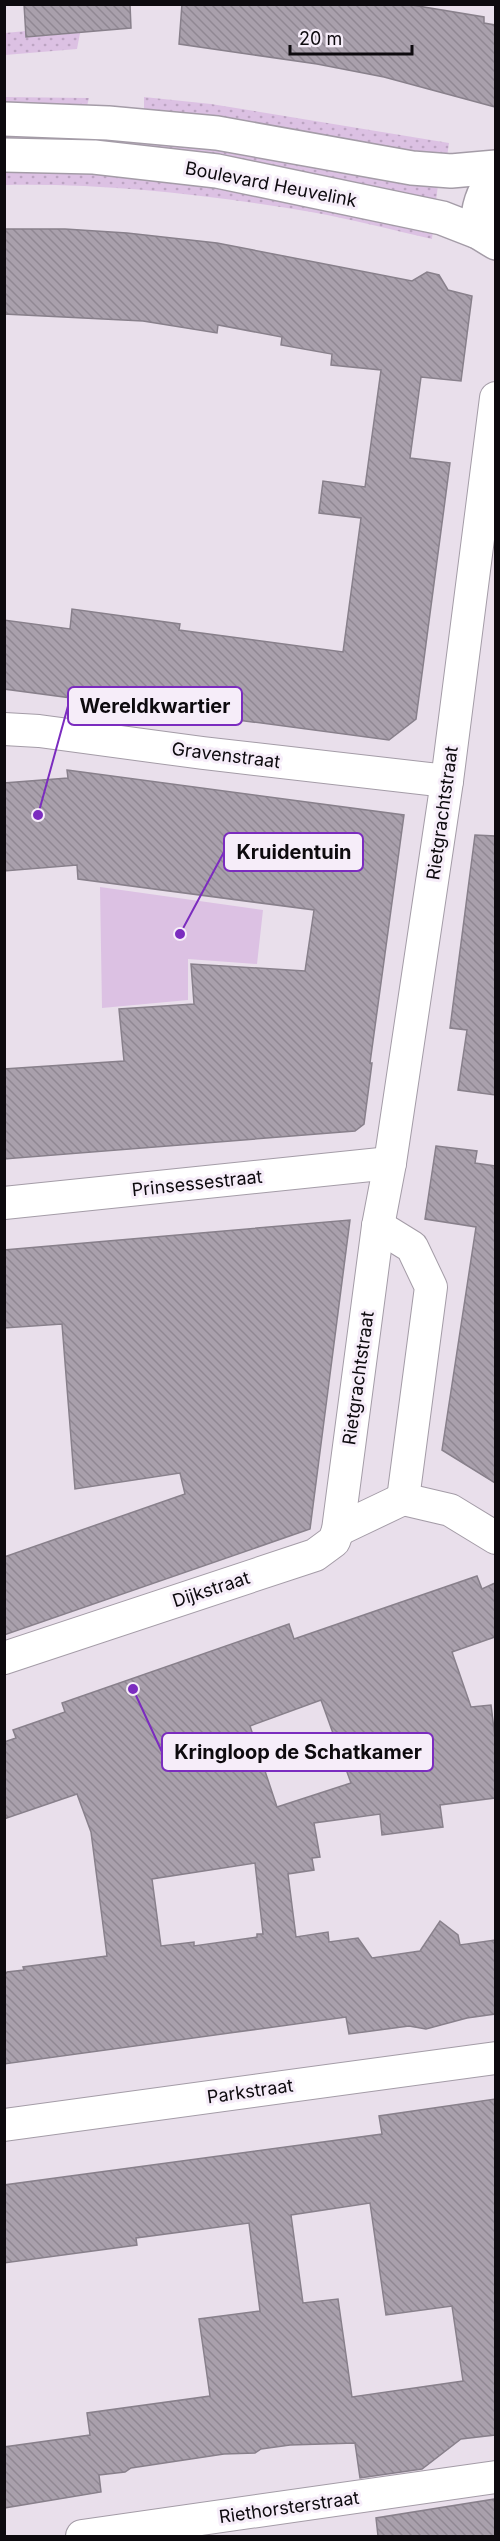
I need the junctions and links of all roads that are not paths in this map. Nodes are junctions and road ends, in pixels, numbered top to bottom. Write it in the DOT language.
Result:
graph roads {
  1 [pos="4,119"];
  2 [pos="4,155"];
  3 [pos="495,167"];
  4 [pos="495,173"];
  5 [pos="487,238"];
  6 [pos="495,398"];
  7 [pos="4,729"];
  8 [pos="447,781"];
  9 [pos="390,1163"];
  10 [pos="4,1203"];
  11 [pos="378,1226"];
  12 [pos="403,1499"];
  13 [pos="338,1530"];
  14 [pos="495,1538"];
  15 [pos="4,1658"];
  16 [pos="495,2058"];
  17 [pos="4,2125"];
  18 [pos="495,2477"];
  19 [pos="82,2536"];
  1 -- 3 [label="main road, Boulevard Heuvelink"];
  2 -- 5 [label="main road, Boulevard Heuvelink"];
  4 -- 5 [label="main road"];
  6 -- 8 [label="street, Rietgrachtstraat"];
  7 -- 8 [label="street, Gravenstraat"];
  8 -- 9 [label="street, Rietgrachtstraat"];
  9 -- 10 [label="street, Prinsessestraat"];
  9 -- 11 [label="street, Rietgrachtstraat"];
  11 -- 12 [label="street"];
  11 -- 13 [label="street, Rietgrachtstraat"];
  12 -- 13 [label="street, Dijkstraat"];
  12 -- 14 [label="street"];
  13 -- 15 [label="street, Dijkstraat"];
  16 -- 17 [label="street, Parkstraat"];
  18 -- 19 [label="street, Riethorsterstraat"];
}
